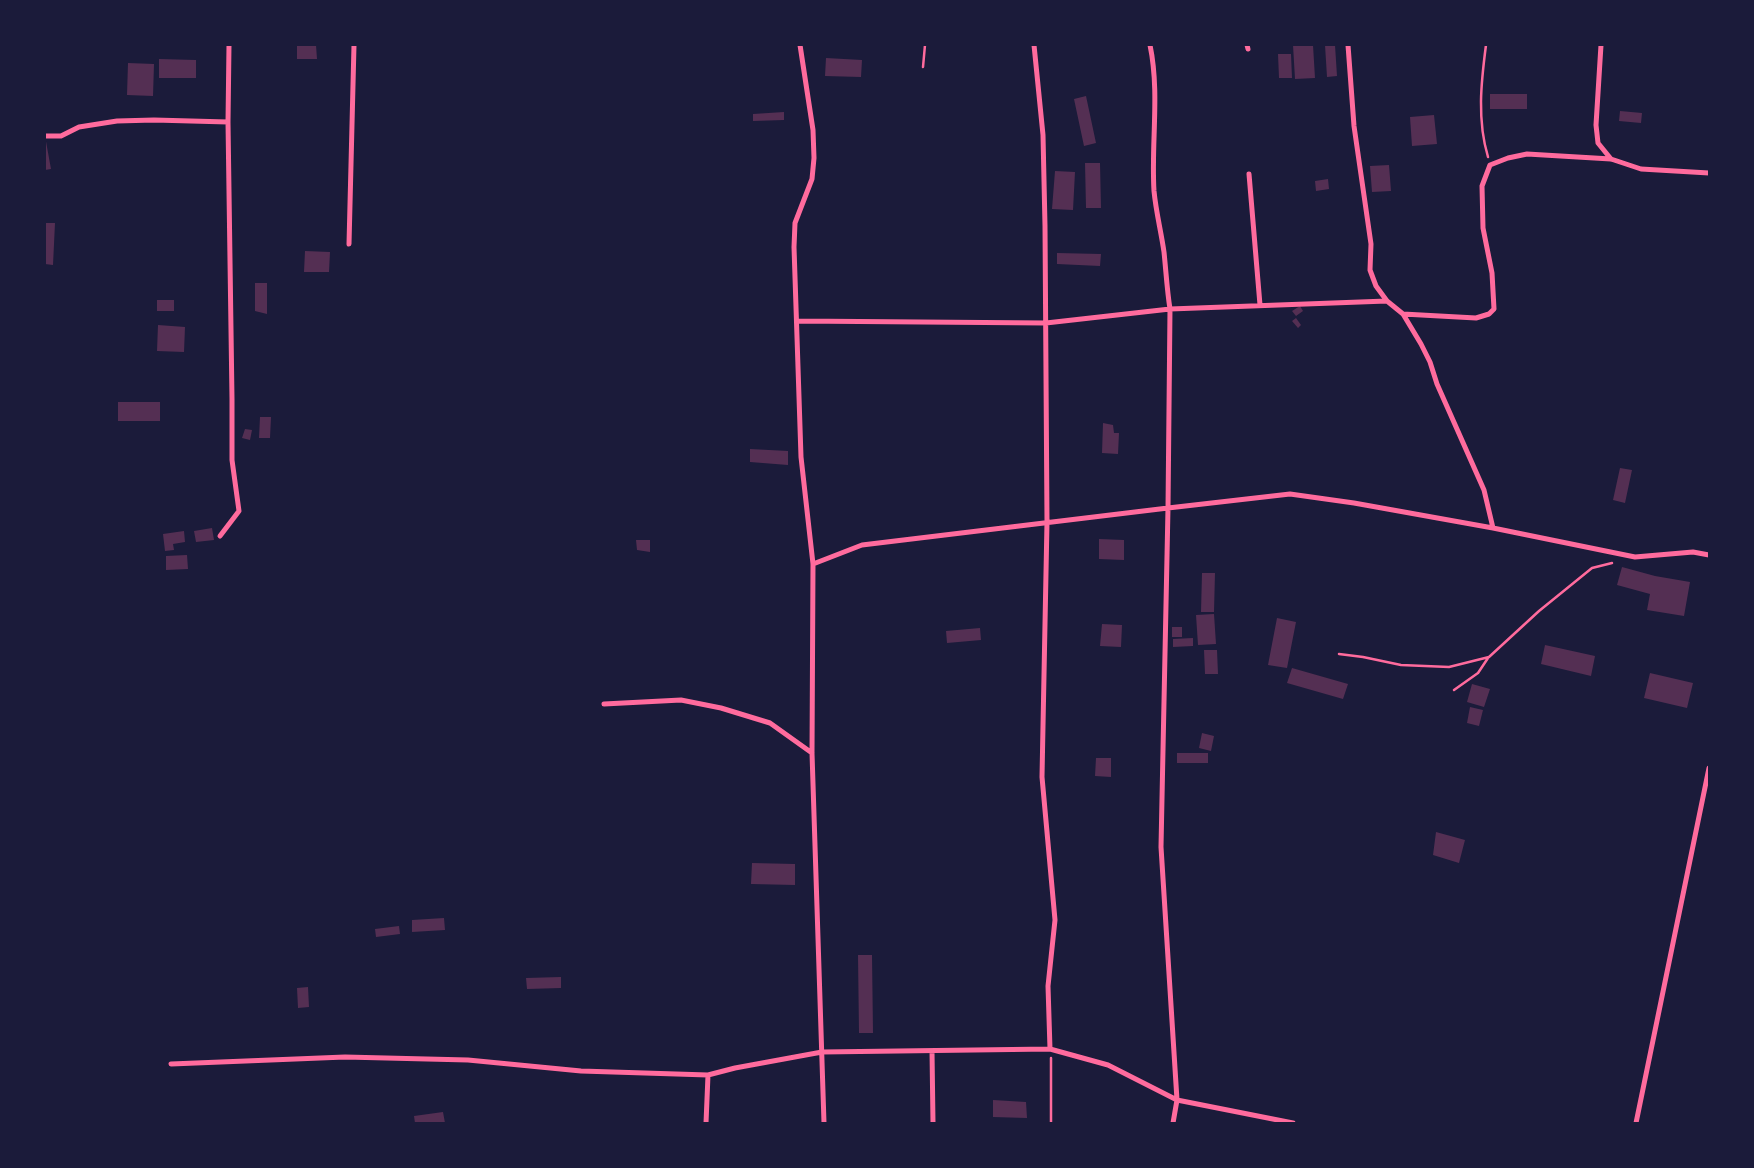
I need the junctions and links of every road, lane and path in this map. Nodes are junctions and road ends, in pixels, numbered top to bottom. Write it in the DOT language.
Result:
graph roads {
  1 [pos="228,45"];
  2 [pos="354,45"];
  3 [pos="800,45"];
  4 [pos="925,45"];
  5 [pos="1034,45"];
  6 [pos="1150,45"];
  7 [pos="1348,45"];
  8 [pos="1486,45"];
  9 [pos="1601,45"];
  10 [pos="923,67"];
  11 [pos="228,122"];
  12 [pos="45,136"];
  13 [pos="1611,159"];
  14 [pos="1490,165"];
  15 [pos="1709,173"];
  16 [pos="1249,174"];
  17 [pos="349,244"];
  18 [pos="1387,301"];
  19 [pos="1260,305"];
  20 [pos="1170,309"];
  21 [pos="1403,314"];
  22 [pos="797,321"];
  23 [pos="1046,323"];
  24 [pos="1168,508"];
  25 [pos="1047,522"];
  26 [pos="1494,528"];
  27 [pos="220,536"];
  28 [pos="1709,555"];
  29 [pos="1635,557"];
  30 [pos="813,564"];
  31 [pos="1339,654"];
  32 [pos="1489,657"];
  33 [pos="1454,690"];
  34 [pos="604,704"];
  35 [pos="812,753"];
  36 [pos="1709,770"];
  37 [pos="1050,1050"];
  38 [pos="932,1051"];
  39 [pos="822,1052"];
  40 [pos="171,1064"];
  41 [pos="708,1075"];
  42 [pos="1177,1100"];
  43 [pos="706,1123"];
  44 [pos="824,1123"];
  45 [pos="934,1123"];
  46 [pos="1052,1123"];
  47 [pos="1173,1123"];
  48 [pos="1293,1123"];
  49 [pos="1636,1123"];
  1 -- 11 [label="street"];
  2 -- 17 [label="street"];
  3 -- 22 [label="street"];
  4 -- 10 [label="path"];
  5 -- 23 [label="street"];
  6 -- 20 [label="street"];
  7 -- 18 [label="street"];
  8 -- 14 [label="path"];
  9 -- 13 [label="street"];
  11 -- 12 [label="street"];
  11 -- 27 [label="street"];
  13 -- 14 [label="street"];
  13 -- 15 [label="street"];
  14 -- 21 [label="street"];
  16 -- 19 [label="street"];
  18 -- 19 [label="street"];
  18 -- 21 [label="street"];
  19 -- 20 [label="street"];
  20 -- 23 [label="street"];
  20 -- 24 [label="street"];
  21 -- 26 [label="street"];
  22 -- 23 [label="street"];
  22 -- 30 [label="street"];
  23 -- 25 [label="street"];
  24 -- 25 [label="street"];
  24 -- 26 [label="street"];
  24 -- 42 [label="street"];
  25 -- 30 [label="street"];
  25 -- 37 [label="street"];
  26 -- 29 [label="street"];
  28 -- 29 [label="street"];
  29 -- 32 [label="path"];
  30 -- 35 [label="street"];
  31 -- 32 [label="path"];
  32 -- 33 [label="path"];
  34 -- 35 [label="street"];
  35 -- 39 [label="street"];
  36 -- 49 [label="street"];
  37 -- 38 [label="street"];
  37 -- 42 [label="street"];
  37 -- 46 [label="path"];
  38 -- 39 [label="street"];
  38 -- 45 [label="street"];
  39 -- 41 [label="street"];
  39 -- 44 [label="street"];
  40 -- 41 [label="street"];
  41 -- 43 [label="street"];
  42 -- 47 [label="street"];
  42 -- 48 [label="street"];
}
